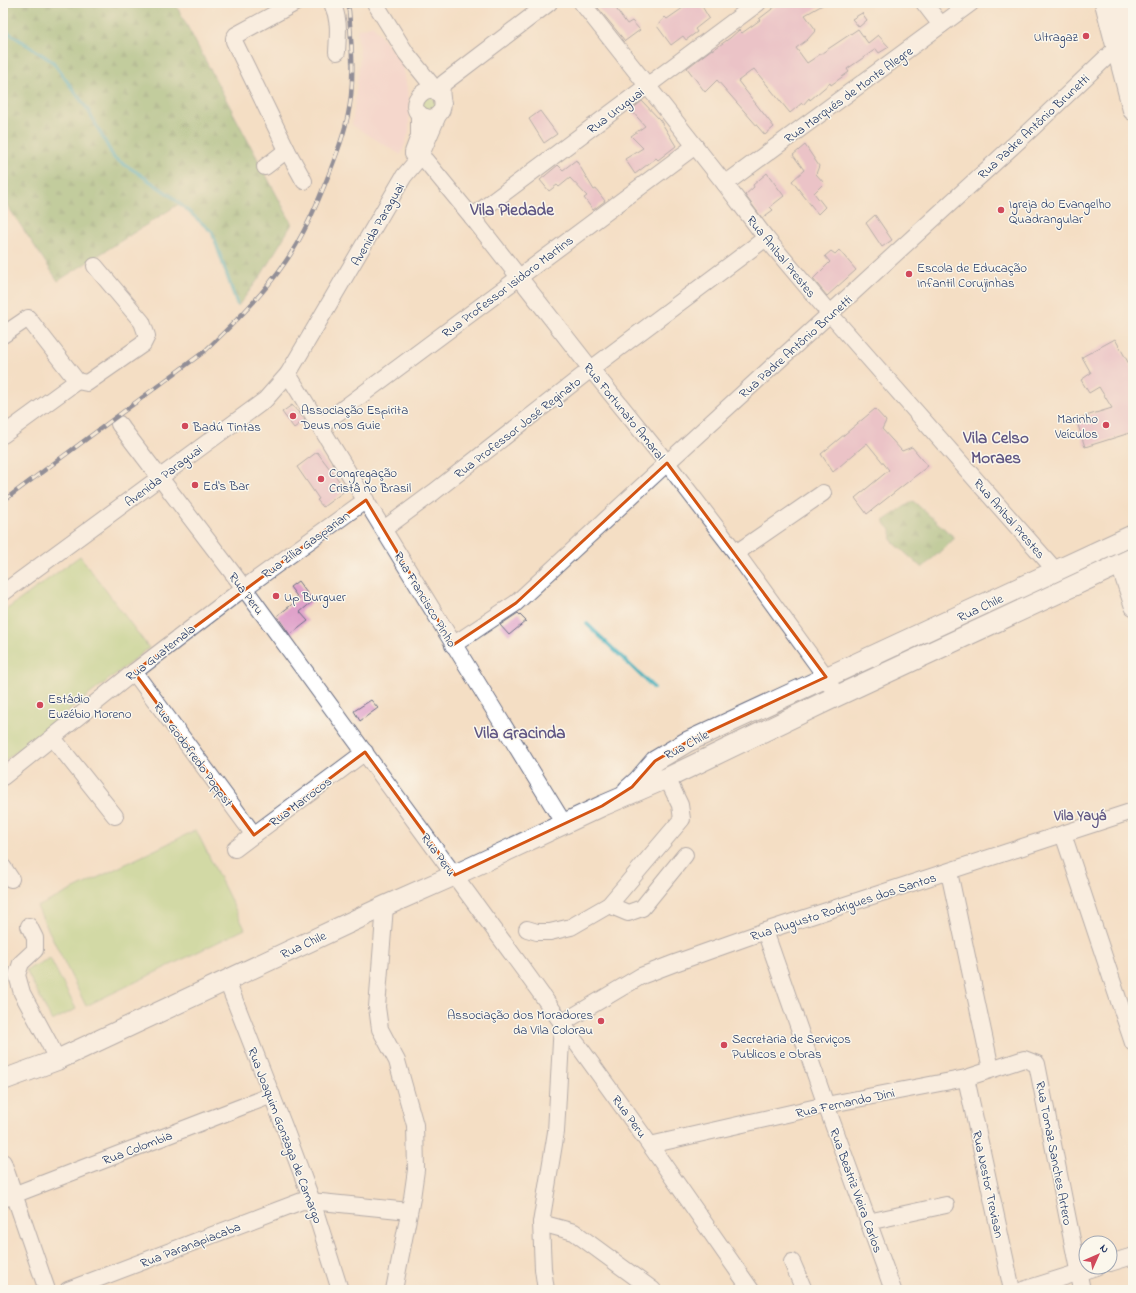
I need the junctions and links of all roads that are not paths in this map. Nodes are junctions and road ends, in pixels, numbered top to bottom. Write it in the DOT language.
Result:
graph roads {
  1 [pos="295,3"];
  2 [pos="332,3"];
  3 [pos="375,3"];
  4 [pos="549,3"];
  5 [pos="582,3"];
  6 [pos="758,3"];
  7 [pos="924,3"];
  8 [pos="971,3"];
  9 [pos="1105,3"];
  10 [pos="1122,3"];
  11 [pos="941,25"];
  12 [pos="1128,46"];
  13 [pos="337,52"];
  14 [pos="406,53"];
  15 [pos="647,86"];
  16 [pos="417,97"];
  17 [pos="440,102"];
  18 [pos="1133,110"];
  19 [pos="419,113"];
  20 [pos="694,146"];
  21 [pos="287,150"];
  22 [pos="416,155"];
  23 [pos="265,166"];
  24 [pos="304,181"];
  25 [pos="726,184"];
  26 [pos="472,217"];
  27 [pos="766,238"];
  28 [pos="95,266"];
  29 [pos="519,276"];
  30 [pos="830,314"];
  31 [pos="3,335"];
  32 [pos="591,369"];
  33 [pos="288,374"];
  34 [pos="77,381"];
  35 [pos="119,424"];
  36 [pos="320,426"];
  37 [pos="4,431"];
  38 [pos="667,463"];
  39 [pos="159,478"];
  40 [pos="823,493"];
  41 [pos="366,500"];
  42 [pos="384,529"];
  43 [pos="1133,535"];
  44 [pos="736,553"];
  45 [pos="1126,562"];
  46 [pos="1056,571"];
  47 [pos="244,588"];
  48 [pos="3,593"];
  49 [pos="1133,608"];
  50 [pos="453,645"];
  51 [pos="134,672"];
  52 [pos="826,678"];
  53 [pos="837,696"];
  54 [pos="53,738"];
  55 [pos="365,752"];
  56 [pos="655,761"];
  57 [pos="3,777"];
  58 [pos="667,778"];
  59 [pos="602,806"];
  60 [pos="1133,811"];
  61 [pos="116,816"];
  62 [pos="564,824"];
  63 [pos="1063,834"];
  64 [pos="254,835"];
  65 [pos="235,849"];
  66 [pos="685,856"];
  67 [pos="949,872"];
  68 [pos="455,875"];
  69 [pos="609,905"];
  70 [pos="385,906"];
  71 [pos="29,926"];
  72 [pos="527,929"];
  73 [pos="765,931"];
  74 [pos="226,981"];
  75 [pos="562,1023"];
  76 [pos="1133,1043"];
  77 [pos="57,1060"];
  78 [pos="1037,1064"];
  79 [pos="991,1069"];
  80 [pos="966,1078"];
  81 [pos="3,1080"];
  82 [pos="272,1095"];
  83 [pos="826,1105"];
  84 [pos="650,1145"];
  85 [pos="3,1162"];
  86 [pos="9,1197"];
  87 [pos="312,1201"];
  88 [pos="946,1205"];
  89 [pos="409,1211"];
  90 [pos="868,1222"];
  91 [pos="541,1223"];
  92 [pos="1133,1256"];
  93 [pos="1118,1261"];
  94 [pos="792,1262"];
  95 [pos="1078,1267"];
  96 [pos="1078,1272"];
  97 [pos="1080,1275"];
  98 [pos="340,1289"];
  99 [pos="47,1290"];
  100 [pos="68,1290"];
  101 [pos="394,1290"];
  102 [pos="546,1290"];
  103 [pos="653,1290"];
  104 [pos="751,1290"];
  105 [pos="804,1290"];
  106 [pos="893,1290"];
  107 [pos="1012,1290"];
  108 [pos="1023,1290"];
  109 [pos="1082,1290"];
  1 -- 21 [label="street"];
  2 -- 13 [label="street"];
  3 -- 14 [label="street"];
  4 -- 17 [label="street, Avenida Paraguai"];
  5 -- 15 [label="street, Rua Anibal Prestes"];
  6 -- 15 [label="street, Rua Uruguai"];
  7 -- 11 [label="street"];
  8 -- 11 [label="street, Rua Marqués de Monte Alegre"];
  9 -- 12 [label="main road"];
  10 -- 12 [label="main road"];
  11 -- 25 [label="street, Rua Marqués de Monte Alegre"];
  12 -- 18 [label="main road"];
  12 -- 30 [label="street, Rua Padre Antônio Brunetti"];
  14 -- 16 [label="street, Avenida Paraguai"];
  14 -- 17 [label="street"];
  15 -- 20 [label="street, Rua Anibal Prestes"];
  15 -- 26 [label="street, Rua Uruguai"];
  16 -- 17 [label="street"];
  16 -- 19 [label="street, Avenida Paraguai"];
  17 -- 19 [label="street"];
  17 -- 22 [label="street, Avenida Paraguai"];
  19 -- 22 [label="street, Avenida Paraguai"];
  20 -- 25 [label="street, Rua Anibal Prestes"];
  20 -- 29 [label="street, Rua Professor Isidoro Martins"];
  21 -- 23 [label="street"];
  21 -- 24 [label="street"];
  22 -- 26 [label="street, Rua Fortunato Amaral"];
  22 -- 33 [label="street, Avenida Paraguai"];
  25 -- 27 [label="street, Rua Anibal Prestes"];
  26 -- 29 [label="street, Rua Fortunato Amaral"];
  27 -- 30 [label="street, Rua Anibal Prestes"];
  27 -- 32 [label="street, Rua Professor José Reginato"];
  28 -- 34 [label="street"];
  29 -- 32 [label="street, Rua Fortunato Amaral"];
  29 -- 36 [label="street, Rua Professor Isidoro Martins"];
  30 -- 38 [label="street, Rua Padre Antônio Brunetti"];
  30 -- 46 [label="street, Rua Anibal Prestes"];
  31 -- 34 [label="street"];
  32 -- 38 [label="street, Rua Fortunato Amaral"];
  32 -- 42 [label="street, Rua Professor José Reginato"];
  33 -- 36 [label="street, Rua Francisco Pinho"];
  33 -- 39 [label="street, Avenida Paraguai"];
  34 -- 37 [label="street"];
  35 -- 39 [label="street, Rua Peru"];
  36 -- 41 [label="street, Rua Francisco Pinho"];
  38 -- 44 [label="street, Rua Fortunato Amaral"];
  38 -- 50 [label="street, Rua Padre Antônio Brunetti"];
  39 -- 47 [label="street, Rua Peru"];
  39 -- 48 [label="street, Avenida Paraguai"];
  40 -- 44 [label="street"];
  41 -- 42 [label="street, Rua Francisco Pinho"];
  41 -- 47 [label="street, Rua Zília Gasparian"];
  42 -- 50 [label="street, Rua Francisco Pinho"];
  43 -- 46 [label="main road, Rua Chile"];
  44 -- 52 [label="street, Rua Fortunato Amaral"];
  45 -- 49 [label="street"];
  45 -- 53 [label="main road, Rua Chile"];
  46 -- 52 [label="main road, Rua Chile"];
  47 -- 51 [label="street, Rua Guatemala"];
  47 -- 55 [label="street, Rua Peru"];
  50 -- 62 [label="street, Rua Francisco Pinho"];
  51 -- 54 [label="street, Rua Guatemala"];
  51 -- 64 [label="street, Rua Godofredo Poppst"];
  52 -- 53 [label="street"];
  52 -- 56 [label="main road, Rua Chile"];
  53 -- 58 [label="main road, Rua Chile"];
  54 -- 57 [label="street, Rua Guatemala"];
  54 -- 61 [label="street"];
  55 -- 64 [label="street, Rua Marrocos"];
  55 -- 68 [label="street, Rua Peru"];
  56 -- 58 [label="main road, Rua Chile"];
  56 -- 59 [label="main road, Rua Chile"];
  58 -- 59 [label="main road, Rua Chile"];
  58 -- 69 [label="street"];
  59 -- 62 [label="main road, Rua Chile"];
  60 -- 63 [label="street, Rua Augusto Rodrigues dos Santos"];
  62 -- 68 [label="main road, Rua Chile"];
  63 -- 67 [label="street, Rua Augusto Rodrigues dos Santos"];
  63 -- 76 [label="street"];
  64 -- 65 [label="street, Rua Marrocos"];
  66 -- 69 [label="street"];
  67 -- 73 [label="street, Rua Augusto Rodrigues dos Santos"];
  67 -- 79 [label="street"];
  68 -- 70 [label="main road, Rua Chile"];
  68 -- 75 [label="street, Rua Peru"];
  69 -- 72 [label="street"];
  70 -- 74 [label="main road, Rua Chile"];
  70 -- 89 [label="street"];
  71 -- 77 [label="street"];
  73 -- 75 [label="street, Rua Augusto Rodrigues dos Santos"];
  73 -- 83 [label="street, Rua Beatriz Vieira Carlos"];
  74 -- 77 [label="main road, Rua Chile"];
  74 -- 82 [label="street, Rua Joaquim Gonzaga de Camargo"];
  75 -- 84 [label="street, Rua Peru"];
  75 -- 91 [label="street"];
  77 -- 81 [label="main road, Rua Chile"];
  78 -- 79 [label="street, Rua Fernando Dini"];
  78 -- 95 [label="street, Rua Tomaz Sanches Artero"];
  79 -- 80 [label="street, Rua Fernando Dini"];
  80 -- 83 [label="street, Rua Fernando Dini"];
  80 -- 107 [label="street, Rua Nestor Trevisan"];
  82 -- 86 [label="street, Rua Colombia"];
  82 -- 87 [label="street, Rua Joaquim Gonzaga de Camargo"];
  83 -- 84 [label="street, Rua Fernando Dini"];
  83 -- 90 [label="street, Rua Beatriz Vieira Carlos"];
  84 -- 104 [label="street, Rua Peru"];
  85 -- 86 [label="street"];
  86 -- 99 [label="street"];
  87 -- 89 [label="street, Rua Paranapiacaba"];
  87 -- 98 [label="street, Rua Joaquim Gonzaga de Camargo"];
  87 -- 100 [label="street, Rua Paranapiacaba"];
  88 -- 90 [label="street"];
  89 -- 101 [label="street"];
  90 -- 106 [label="street, Rua Beatriz Vieira Carlos"];
  91 -- 102 [label="street"];
  91 -- 103 [label="street"];
  92 -- 93 [label="street"];
  94 -- 105 [label="street"];
  96 -- 108 [label="street"];
  97 -- 109 [label="street, Rua Tomaz Sanches Artero"];
}
